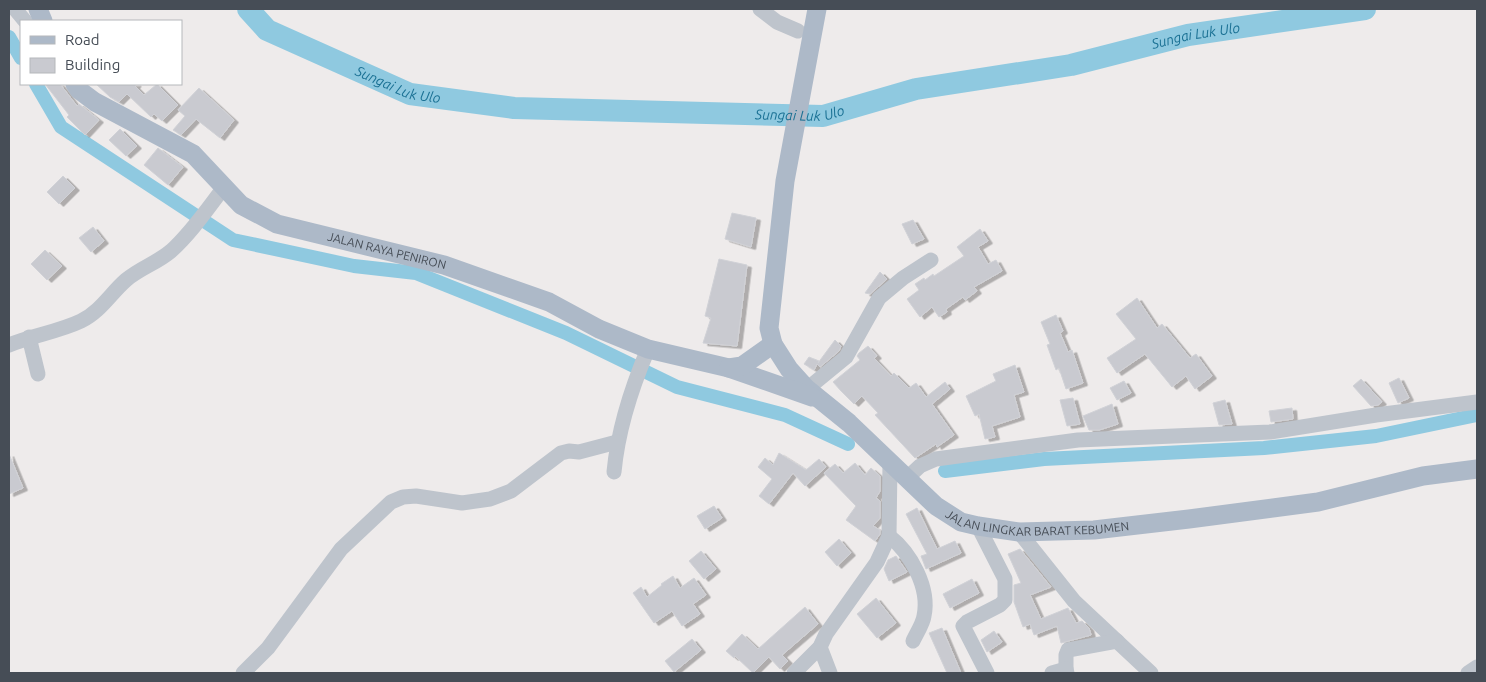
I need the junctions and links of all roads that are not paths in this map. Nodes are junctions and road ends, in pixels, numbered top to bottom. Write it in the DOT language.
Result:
graph roads {
  1 [pos="15,9"];
  2 [pos="760,9"];
  3 [pos="818,9"];
  4 [pos="23,20"];
  5 [pos="798,31"];
  6 [pos="76,85"];
  7 [pos="225,186"];
  8 [pos="930,260"];
  9 [pos="29,337"];
  10 [pos="9,344"];
  11 [pos="773,344"];
  12 [pos="648,349"];
  13 [pos="729,368"];
  14 [pos="38,374"];
  15 [pos="807,389"];
  16 [pos="823,401"];
  17 [pos="1477,402"];
  18 [pos="617,442"];
  19 [pos="890,464"];
  20 [pos="1476,467"];
  21 [pos="614,472"];
  22 [pos="906,479"];
  23 [pos="978,526"];
  24 [pos="1019,532"];
  25 [pos="889,536"];
  26 [pos="913,641"];
  27 [pos="1117,641"];
  28 [pos="820,647"];
  29 [pos="1477,667"];
  30 [pos="1062,672"];
  31 [pos="243,673"];
  32 [pos="794,673"];
  33 [pos="830,673"];
  34 [pos="987,673"];
  35 [pos="1151,673"];
  36 [pos="1468,673"];
  1 -- 4 [label="street"];
  2 -- 5 [label="street"];
  3 -- 11 [label="main road, JALAN LINGKAR BARAT KEBUMEN"];
  6 -- 7 [label="main road, JALAN RAYA PENIRON"];
  7 -- 9 [label="street"];
  7 -- 12 [label="main road, JALAN RAYA PENIRON"];
  8 -- 15 [label="street"];
  9 -- 10 [label="street"];
  9 -- 14 [label="street"];
  11 -- 13 [label="main road"];
  11 -- 15 [label="main road, JALAN LINGKAR BARAT KEBUMEN"];
  12 -- 13 [label="main road, JALAN RAYA PENIRON"];
  12 -- 18 [label="street"];
  13 -- 16 [label="main road, JALAN RAYA PENIRON"];
  15 -- 16 [label="main road, JALAN LINGKAR BARAT KEBUMEN"];
  16 -- 19 [label="main road, JALAN LINGKAR BARAT KEBUMEN"];
  17 -- 22 [label="street"];
  18 -- 21 [label="street"];
  18 -- 31 [label="street"];
  19 -- 22 [label="main road, JALAN LINGKAR BARAT KEBUMEN"];
  19 -- 25 [label="street"];
  20 -- 24 [label="main road, JALAN LINGKAR BARAT KEBUMEN"];
  22 -- 23 [label="main road, JALAN LINGKAR BARAT KEBUMEN"];
  23 -- 24 [label="main road, JALAN LINGKAR BARAT KEBUMEN"];
  23 -- 34 [label="street"];
  24 -- 27 [label="street"];
  25 -- 26 [label="street"];
  25 -- 28 [label="street"];
  27 -- 30 [label="street"];
  27 -- 35 [label="street"];
  28 -- 32 [label="street"];
  28 -- 33 [label="street"];
  29 -- 36 [label="street"];
}
